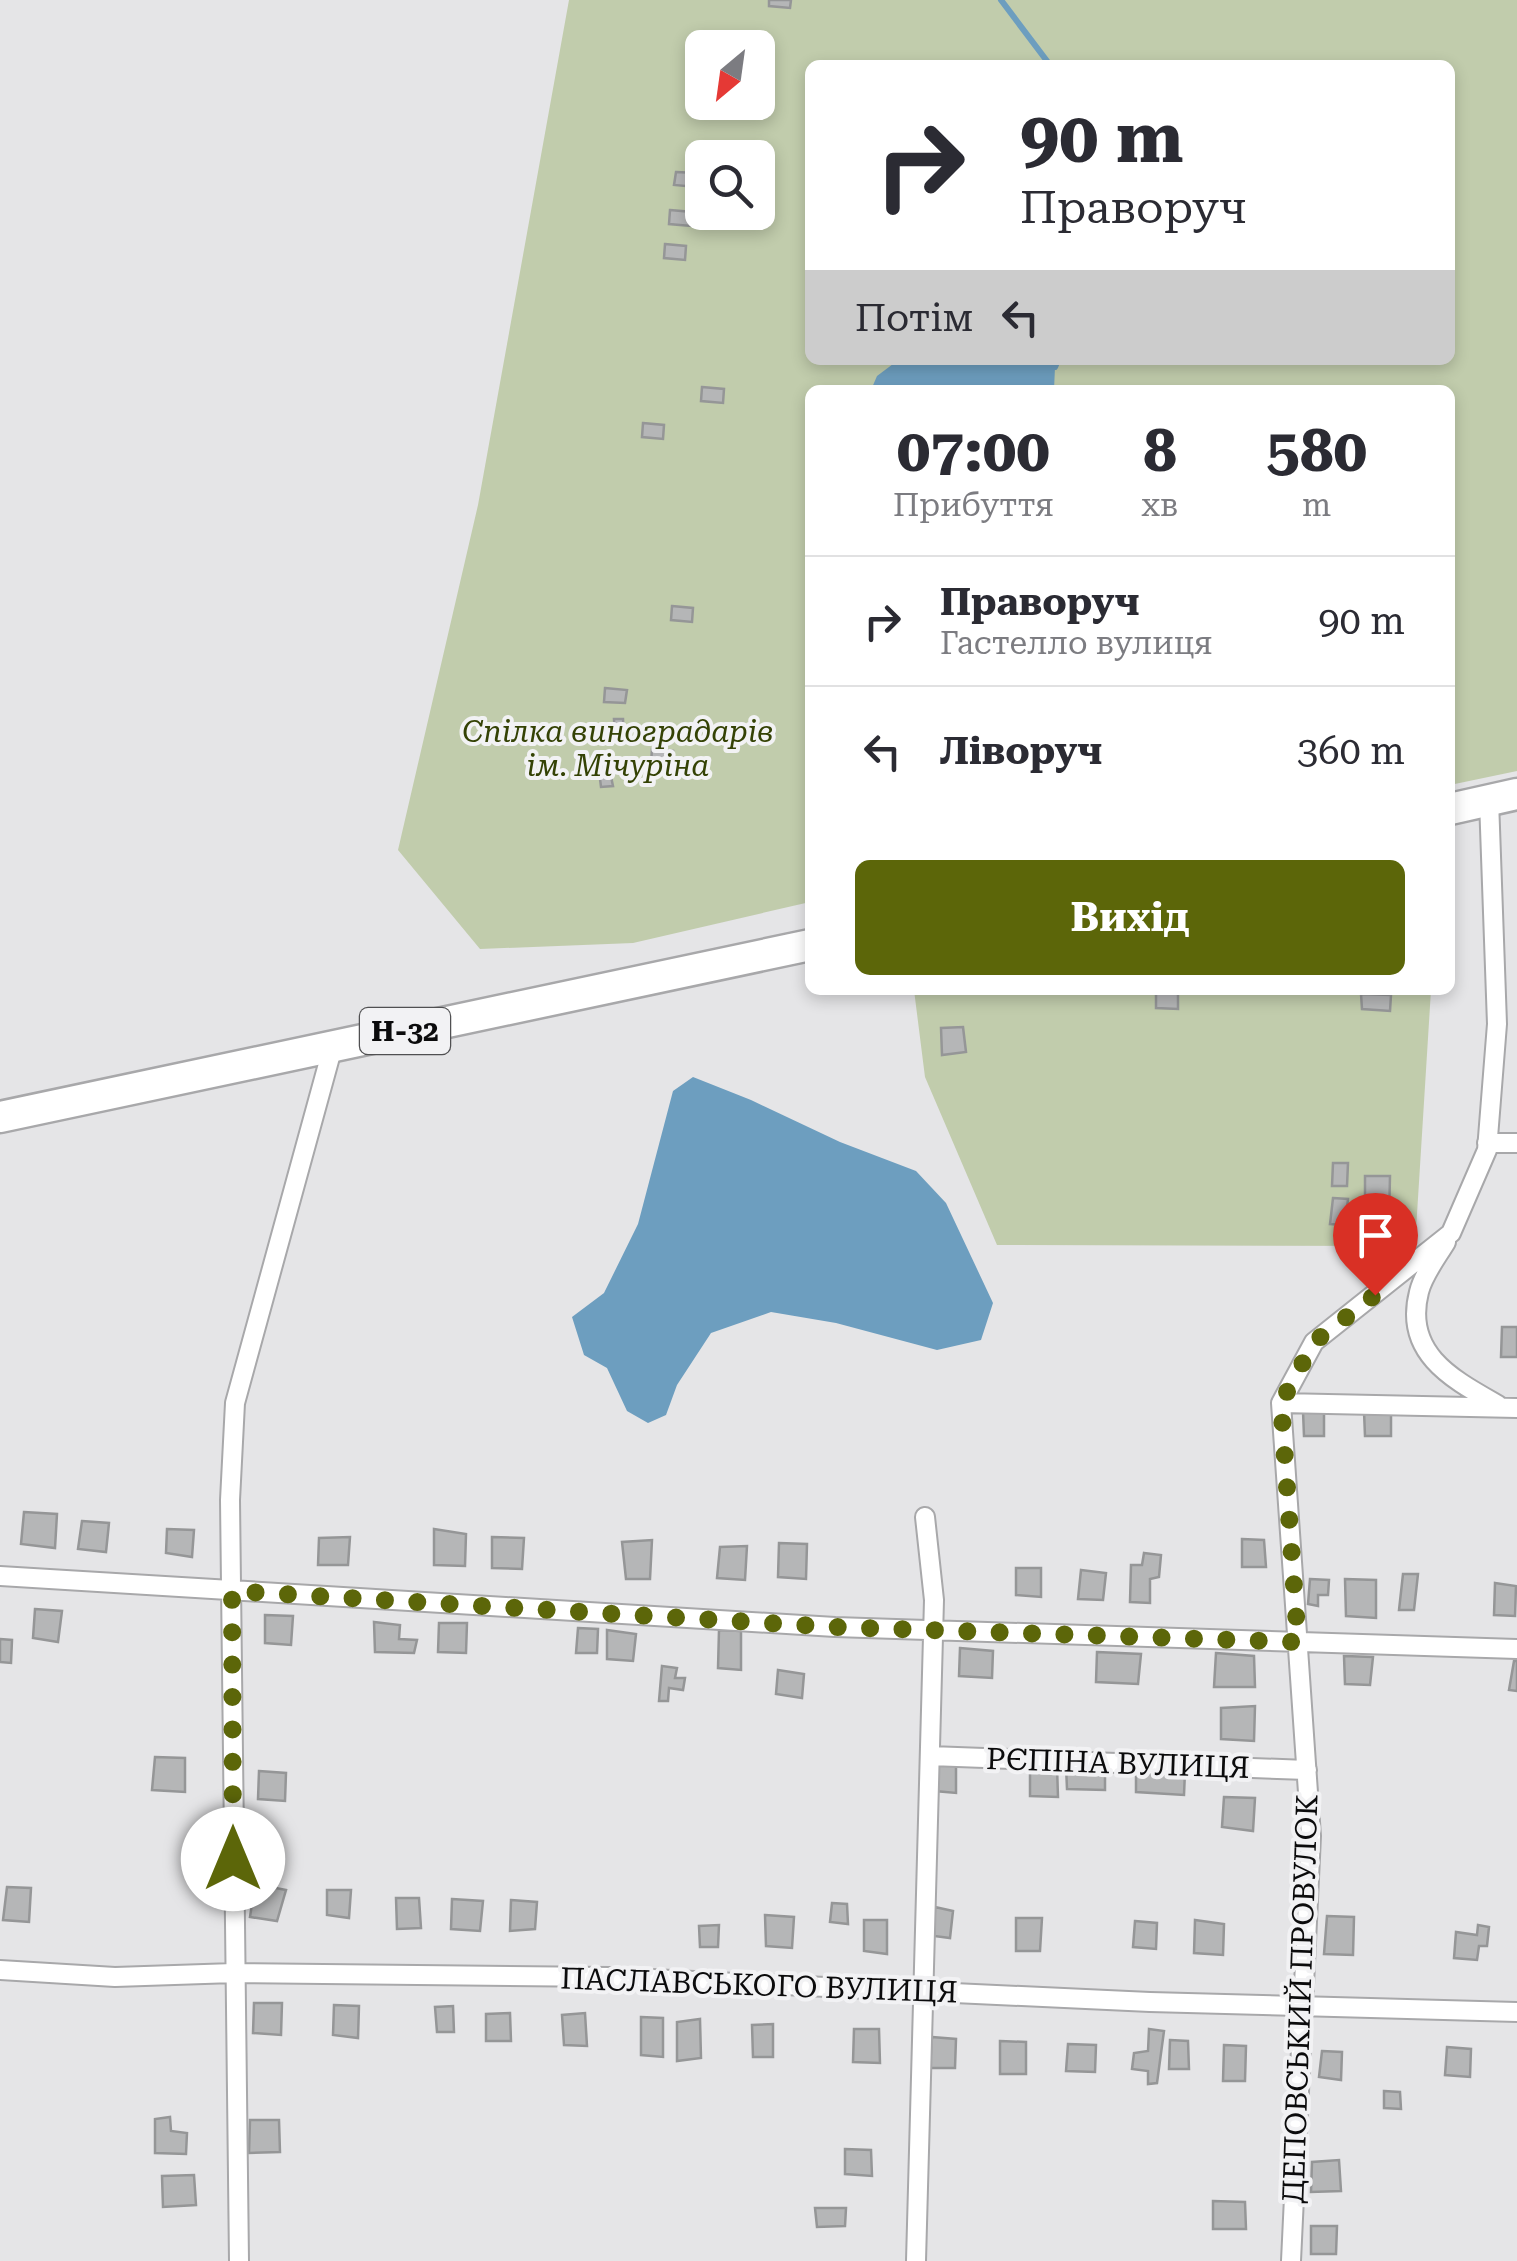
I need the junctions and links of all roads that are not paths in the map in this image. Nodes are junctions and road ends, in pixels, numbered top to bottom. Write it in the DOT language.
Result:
graph roads {
  1 [pos="1503,797"];
  2 [pos="1455,807"];
  3 [pos="805,946"];
  4 [pos="333,1046"];
  5 [pos="0,1117"];
  6 [pos="1487,1143"];
  7 [pos="1517,1143"];
  8 [pos="1451,1232"];
  9 [pos="1281,1403"];
  10 [pos="1510,1408"];
  11 [pos="925,1516"];
  12 [pos="0,1576"];
  13 [pos="232,1591"];
  14 [pos="933,1630"];
  15 [pos="1298,1642"];
  16 [pos="1517,1649"];
  17 [pos="930,1756"];
  18 [pos="1306,1770"];
  19 [pos="0,1970"];
  20 [pos="234,1973"];
  21 [pos="924,1992"];
  22 [pos="1302,2006"];
  23 [pos="1517,2012"];
  24 [pos="239,2261"];
  25 [pos="916,2261"];
  26 [pos="1291,2261"];
  1 -- 2 [label="main road"];
  1 -- 6 [label="street"];
  3 -- 4 [label="main road, Н-32"];
  4 -- 5 [label="main road, Н-32"];
  4 -- 13 [label="street"];
  6 -- 7 [label="street"];
  6 -- 8 [label="street"];
  8 -- 9 [label="street"];
  8 -- 10 [label="street"];
  9 -- 10 [label="street"];
  9 -- 15 [label="street, ДЕПОВСЬКИЙ ПРОВУЛОК"];
  11 -- 14 [label="street"];
  12 -- 13 [label="street"];
  13 -- 14 [label="street"];
  13 -- 20 [label="street"];
  14 -- 15 [label="street"];
  14 -- 17 [label="street"];
  15 -- 16 [label="street"];
  15 -- 18 [label="street, ДЕПОВСЬКИЙ ПРОВУЛОК"];
  17 -- 18 [label="street, РЄПІНА ВУЛИЦЯ"];
  17 -- 21 [label="street"];
  18 -- 22 [label="street, ДЕПОВСЬКИЙ ПРОВУЛОК"];
  19 -- 20 [label="street, ПАСЛАВСЬКОГО ВУЛИЦЯ"];
  20 -- 21 [label="street, ПАСЛАВСЬКОГО ВУЛИЦЯ"];
  20 -- 24 [label="street"];
  21 -- 22 [label="street, ПАСЛАВСЬКОГО ВУЛИЦЯ"];
  21 -- 25 [label="street"];
  22 -- 23 [label="street, ПАСЛАВСЬКОГО ВУЛИЦЯ"];
  22 -- 26 [label="street, ДЕПОВСЬКИЙ ПРОВУЛОК"];
}
